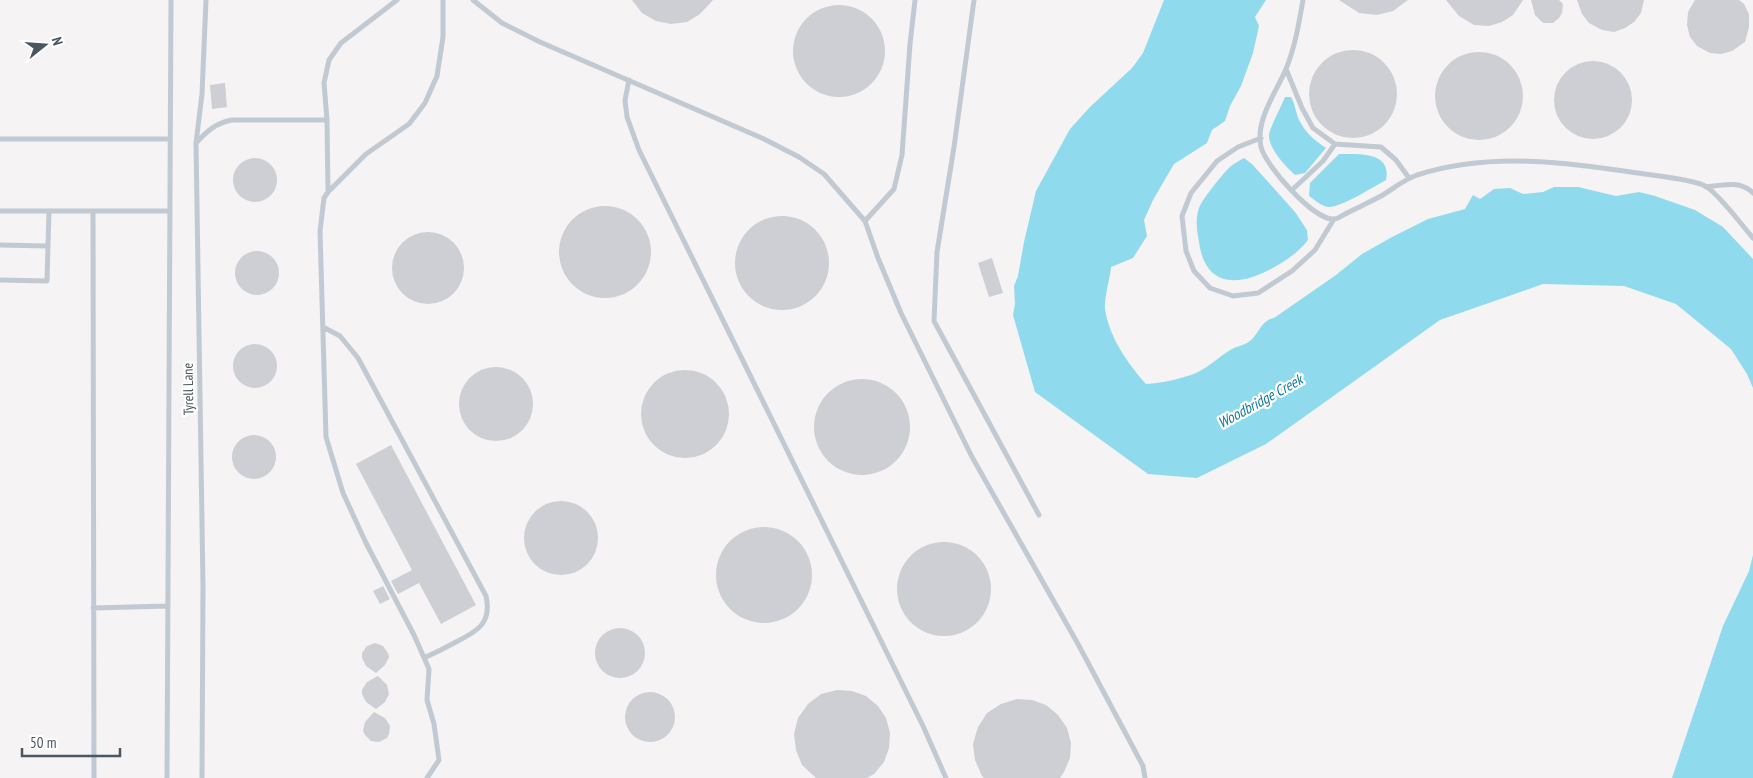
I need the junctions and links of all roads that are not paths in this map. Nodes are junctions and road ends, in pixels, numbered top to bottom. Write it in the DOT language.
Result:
graph roads {
  1 [pos="171,0"];
  2 [pos="206,0"];
  3 [pos="397,0"];
  4 [pos="443,0"];
  5 [pos="473,0"];
  6 [pos="915,0"];
  7 [pos="974,0"];
  8 [pos="1303,0"];
  9 [pos="1286,68"];
  10 [pos="629,80"];
  11 [pos="327,120"];
  12 [pos="170,138"];
  13 [pos="1260,138"];
  14 [pos="0,139"];
  15 [pos="196,143"];
  16 [pos="1335,144"];
  17 [pos="1409,178"];
  18 [pos="1706,187"];
  19 [pos="1292,190"];
  20 [pos="328,192"];
  21 [pos="1753,193"];
  22 [pos="0,210"];
  23 [pos="49,211"];
  24 [pos="93,211"];
  25 [pos="170,211"];
  26 [pos="1334,219"];
  27 [pos="865,221"];
  28 [pos="1753,238"];
  29 [pos="0,245"];
  30 [pos="48,246"];
  31 [pos="0,280"];
  32 [pos="323,327"];
  33 [pos="1039,514"];
  34 [pos="168,606"];
  35 [pos="94,608"];
  36 [pos="424,658"];
  37 [pos="94,778"];
  38 [pos="167,778"];
  39 [pos="202,778"];
  40 [pos="427,778"];
  41 [pos="946,778"];
  42 [pos="1145,778"];
  1 -- 12 [label="lane"];
  2 -- 15 [label="lane, Tyrell Lane"];
  3 -- 11 [label="lane"];
  4 -- 20 [label="lane"];
  5 -- 10 [label="lane"];
  6 -- 27 [label="lane"];
  7 -- 33 [label="lane"];
  8 -- 9 [label="lane"];
  9 -- 13 [label="lane"];
  9 -- 16 [label="lane"];
  10 -- 27 [label="lane"];
  10 -- 41 [label="lane"];
  11 -- 15 [label="lane"];
  11 -- 20 [label="lane"];
  12 -- 14 [label="lane"];
  12 -- 25 [label="lane"];
  13 -- 19 [label="lane"];
  13 -- 26 [label="lane"];
  15 -- 39 [label="lane, Tyrell Lane"];
  16 -- 17 [label="lane"];
  16 -- 19 [label="lane"];
  17 -- 18 [label="lane"];
  17 -- 26 [label="lane"];
  18 -- 21 [label="lane"];
  18 -- 28 [label="lane"];
  19 -- 26 [label="lane"];
  20 -- 32 [label="lane"];
  22 -- 23 [label="lane"];
  23 -- 24 [label="lane"];
  23 -- 30 [label="lane"];
  24 -- 25 [label="lane"];
  24 -- 35 [label="lane"];
  25 -- 34 [label="lane"];
  27 -- 42 [label="lane"];
  29 -- 30 [label="lane"];
  30 -- 31 [label="lane"];
  32 -- 36 [label="lane"];
  32 -- 36 [label="lane"];
  34 -- 35 [label="lane"];
  34 -- 38 [label="lane"];
  35 -- 37 [label="lane"];
  36 -- 40 [label="lane"];
}
